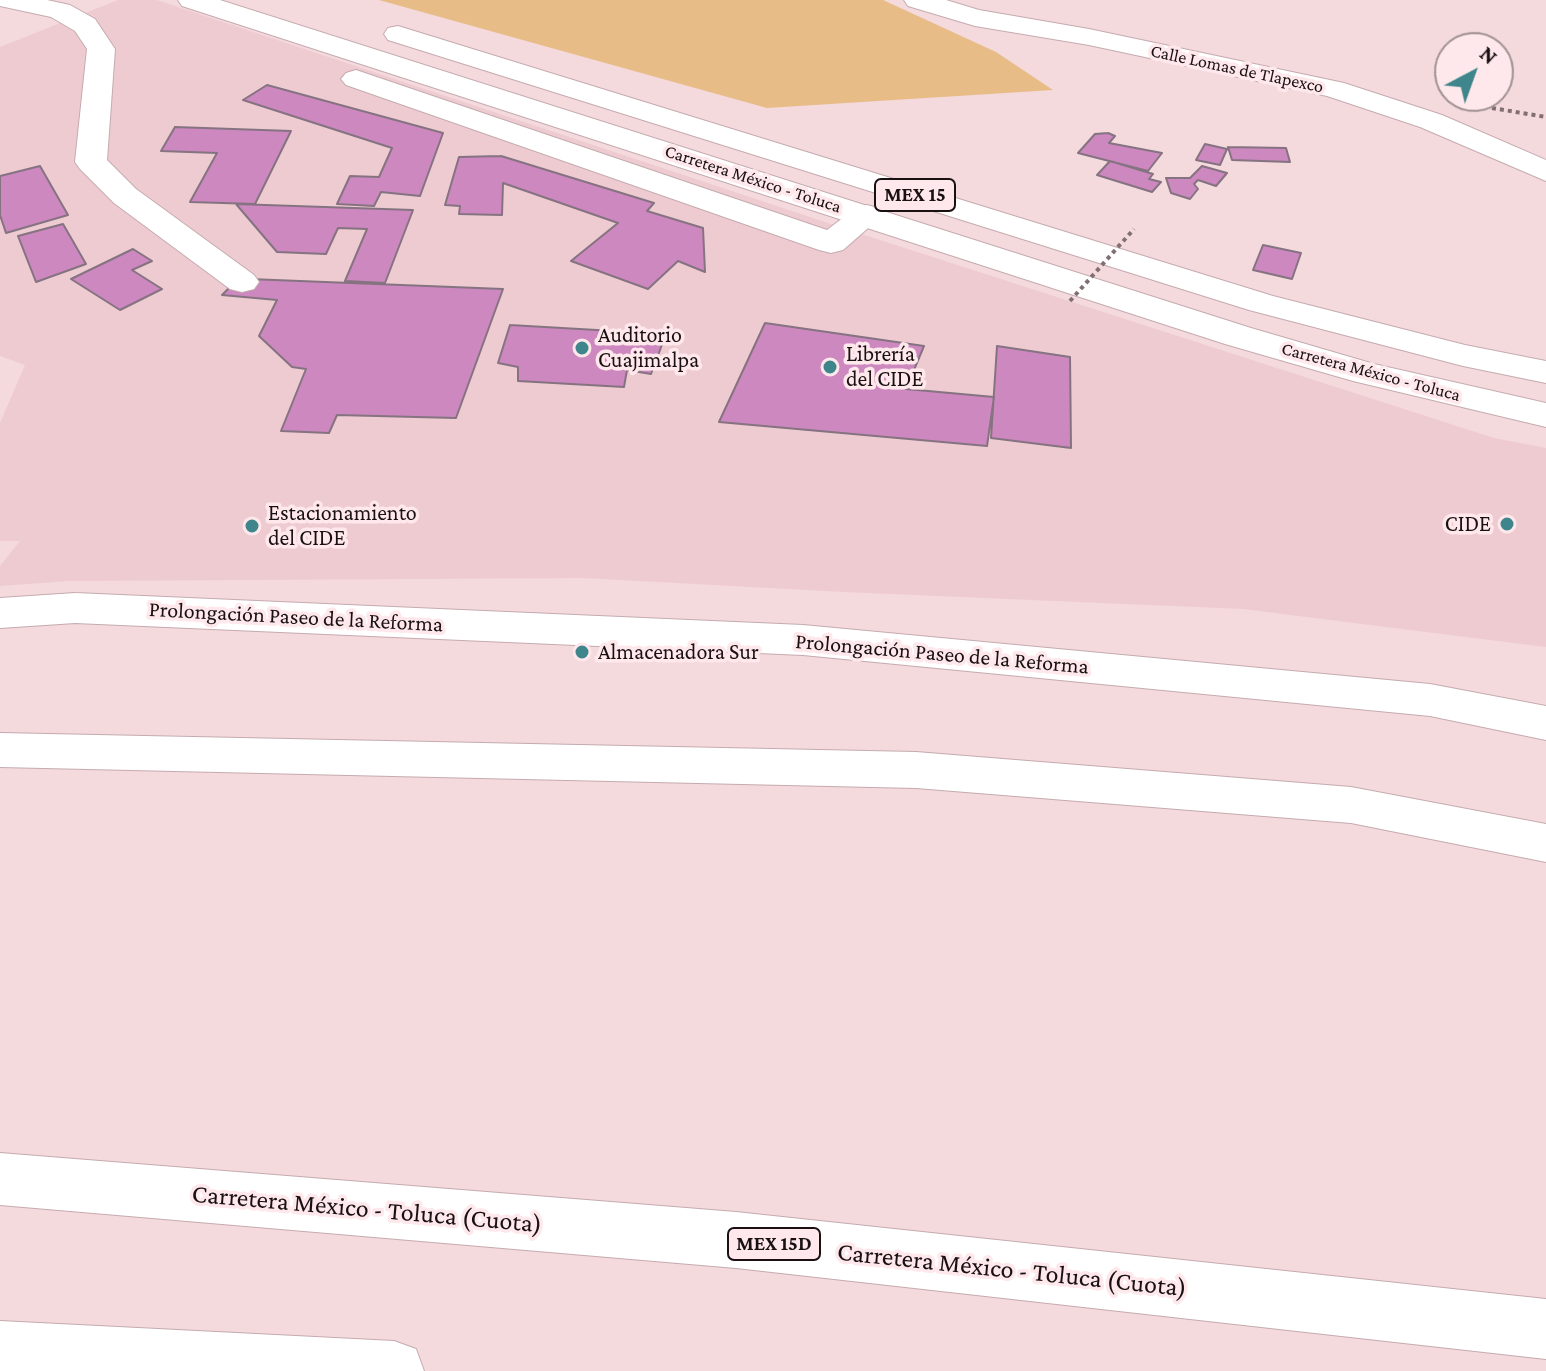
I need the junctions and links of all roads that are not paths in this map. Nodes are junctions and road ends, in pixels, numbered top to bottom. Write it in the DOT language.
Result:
graph roads {
  1 [pos="9,0"];
  2 [pos="192,0"];
  3 [pos="918,0"];
  4 [pos="366,24"];
  5 [pos="356,79"];
  6 [pos="1546,172"];
  7 [pos="867,215"];
  8 [pos="242,282"];
  9 [pos="1546,372"];
  10 [pos="1546,415"];
  11 [pos="0,613"];
  12 [pos="1546,723"];
  13 [pos="0,750"];
  14 [pos="1546,843"];
  15 [pos="0,1179"];
  16 [pos="1546,1329"];
  17 [pos="0,1351"];
  18 [pos="375,1370"];
  19 [pos="394,1371"];
  1 -- 8 [label="main road"];
  2 -- 7 [label="main road, Carretera México - Toluca / MEX 15"];
  3 -- 6 [label="main road, Calle Lomas de Tlapexco"];
  4 -- 9 [label="main road, Carretera México - Toluca / MEX 15"];
  5 -- 7 [label="main road"];
  7 -- 10 [label="main road, Carretera México - Toluca / MEX 15"];
  11 -- 12 [label="main road, Prolongación Paseo de la Reforma"];
  13 -- 14 [label="main road"];
  15 -- 16 [label="main road, Carretera México - Toluca (Cuota) / MEX 15D"];
  17 -- 18 [label="main road"];
  18 -- 19 [label="main road"];
}
